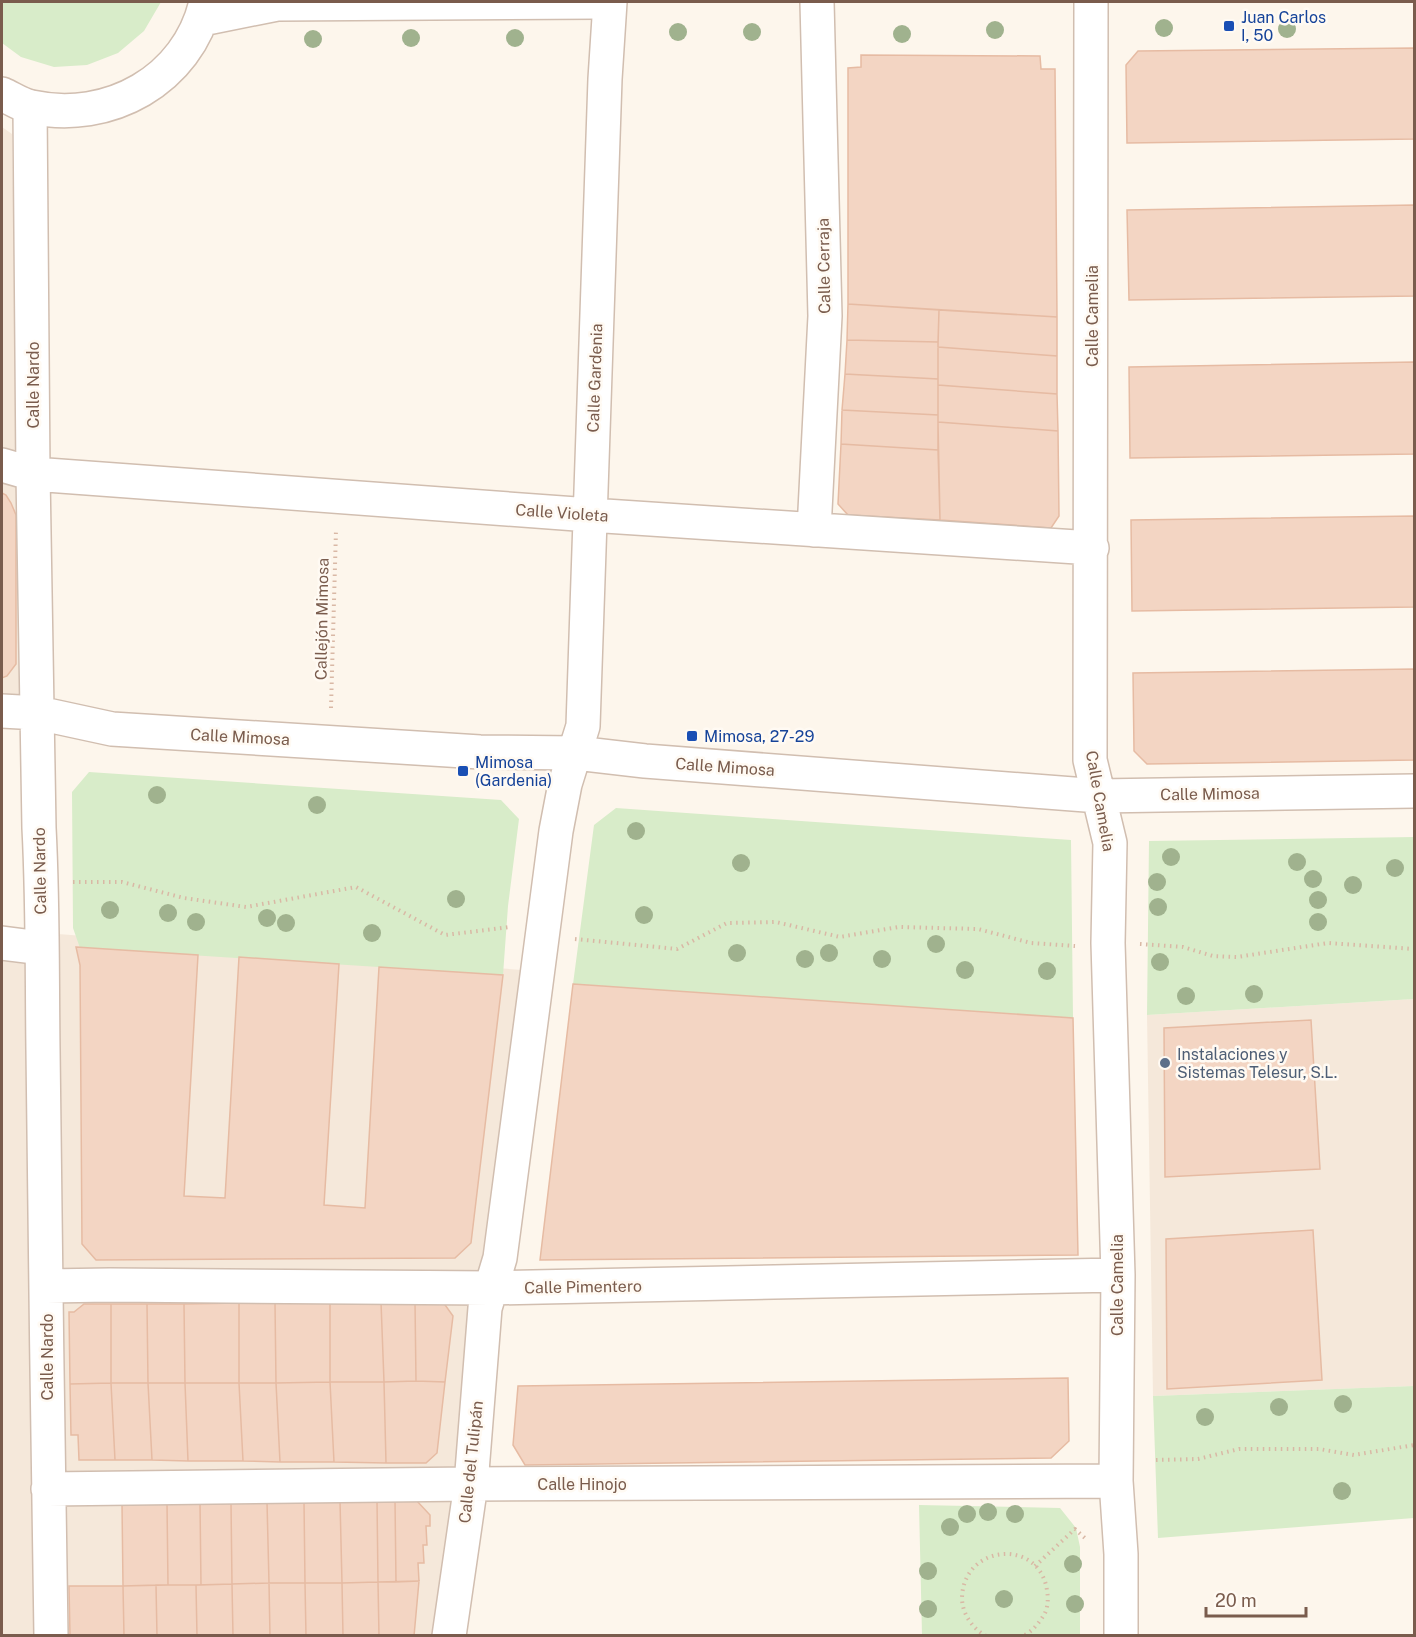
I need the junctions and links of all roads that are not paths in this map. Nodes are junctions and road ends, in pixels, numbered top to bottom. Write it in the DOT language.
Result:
graph roads {
  1 [pos="600,2"];
  2 [pos="610,2"];
  3 [pos="818,2"];
  4 [pos="1091,2"];
  5 [pos="204,10"];
  6 [pos="16,100"];
  7 [pos="2,465"];
  8 [pos="33,474"];
  9 [pos="590,515"];
  10 [pos="814,530"];
  11 [pos="1092,548"];
  12 [pos="2,711"];
  13 [pos="38,713"];
  14 [pos="576,753"];
  15 [pos="1414,791"];
  16 [pos="1100,796"];
  17 [pos="2,943"];
  18 [pos="41,948"];
  19 [pos="1118,1275"];
  20 [pos="47,1286"];
  21 [pos="490,1288"];
  22 [pos="1116,1481"];
  23 [pos="471,1484"];
  24 [pos="48,1489"];
  25 [pos="51,1635"];
  26 [pos="449,1635"];
  27 [pos="1121,1635"];
  1 -- 5 [label="street"];
  2 -- 9 [label="street, Calle Gardenia"];
  3 -- 10 [label="street, Calle Cerraja"];
  4 -- 11 [label="street, Calle Camelia"];
  5 -- 6 [label="street"];
  6 -- 8 [label="street, Calle Nardo"];
  7 -- 8 [label="street, Calle Violeta"];
  8 -- 9 [label="street, Calle Violeta"];
  8 -- 13 [label="street, Calle Nardo"];
  9 -- 10 [label="street, Calle Violeta"];
  9 -- 14 [label="street, Calle Gardenia"];
  10 -- 11 [label="street, Calle Violeta"];
  11 -- 16 [label="street, Calle Camelia"];
  12 -- 13 [label="street, Calle Mimosa"];
  13 -- 14 [label="street, Calle Mimosa"];
  13 -- 18 [label="street, Calle Nardo"];
  14 -- 16 [label="street, Calle Mimosa"];
  14 -- 21 [label="street, Calle del Tulipán"];
  15 -- 16 [label="street, Calle Mimosa"];
  16 -- 19 [label="street, Calle Camelia"];
  17 -- 18 [label="street"];
  18 -- 20 [label="street, Calle Nardo"];
  19 -- 21 [label="street, Calle Pimentero"];
  19 -- 22 [label="street, Calle Camelia"];
  20 -- 21 [label="street, Calle Pimentero"];
  20 -- 24 [label="street, Calle Nardo"];
  21 -- 23 [label="street, Calle del Tulipán"];
  22 -- 23 [label="street, Calle Hinojo"];
  22 -- 27 [label="street, Calle Camelia"];
  23 -- 24 [label="street, Calle Hinojo"];
  23 -- 26 [label="street, Calle del Tulipán"];
  24 -- 25 [label="street, Calle Nardo"];
}
